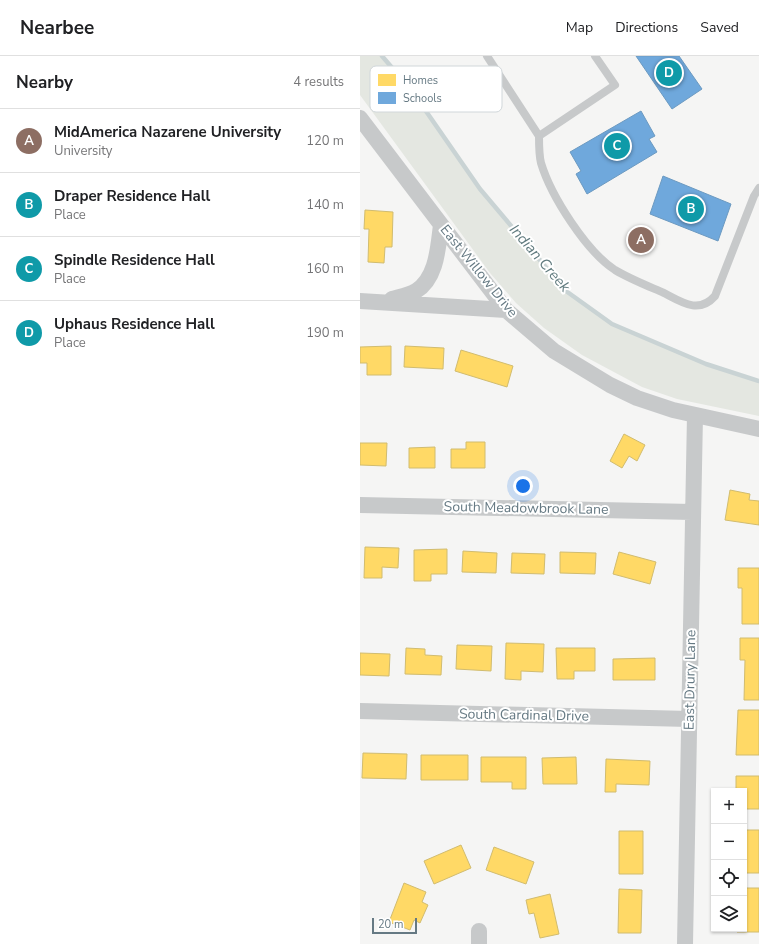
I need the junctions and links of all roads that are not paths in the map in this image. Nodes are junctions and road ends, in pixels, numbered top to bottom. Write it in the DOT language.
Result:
graph roads {
  1 [pos="487,56"];
  2 [pos="595,56"];
  3 [pos="493,66"];
  4 [pos="502,80"];
  5 [pos="360,118"];
  6 [pos="538,136"];
  7 [pos="759,188"];
  8 [pos="441,225"];
  9 [pos="360,301"];
  10 [pos="385,302"];
  11 [pos="506,310"];
  12 [pos="695,415"];
  13 [pos="759,428"];
  14 [pos="360,505"];
  15 [pos="692,512"];
  16 [pos="360,711"];
  17 [pos="689,719"];
  18 [pos="685,944"];
  1 -- 3 [label="lane"];
  2 -- 6 [label="lane"];
  4 -- 6 [label="lane"];
  5 -- 8 [label="street, East Willow Drive"];
  6 -- 7 [label="lane"];
  8 -- 10 [label="street"];
  8 -- 11 [label="street, East Willow Drive"];
  9 -- 10 [label="street"];
  10 -- 11 [label="street"];
  11 -- 12 [label="street, East Willow Drive"];
  12 -- 13 [label="street, East Willow Drive"];
  12 -- 15 [label="street, East Drury Lane"];
  14 -- 15 [label="street, South Meadowbrook Lane"];
  15 -- 17 [label="street, East Drury Lane"];
  16 -- 17 [label="street, South Cardinal Drive"];
  17 -- 18 [label="street, East Drury Lane"];
}
